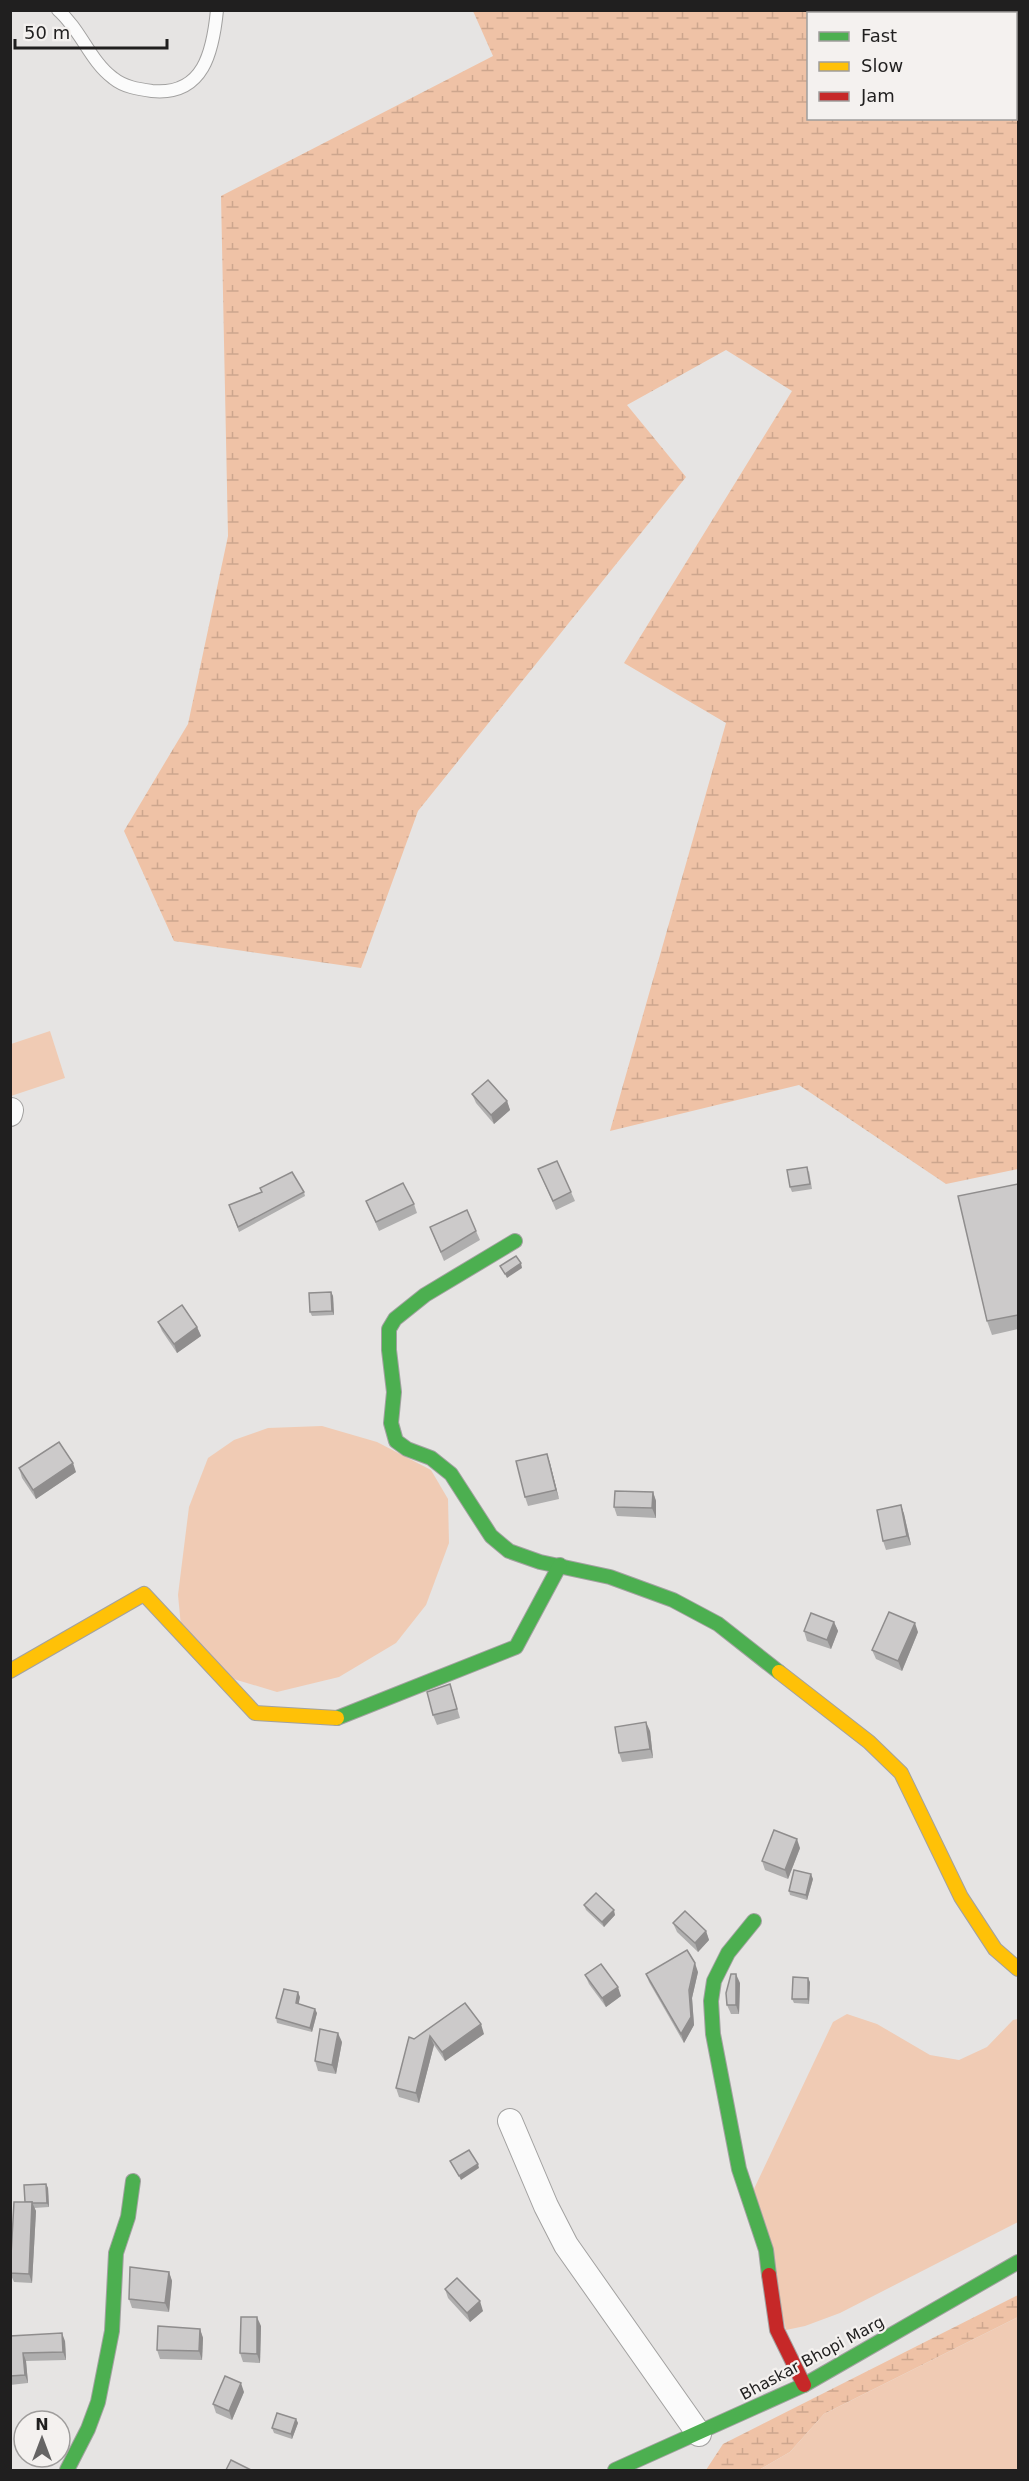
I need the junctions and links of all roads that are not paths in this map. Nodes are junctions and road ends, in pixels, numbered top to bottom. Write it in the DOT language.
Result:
graph roads {
  1 [pos="58,10"];
  2 [pos="217,10"];
  3 [pos="11,1110"];
  4 [pos="10,1114"];
  5 [pos="514,1241"];
  6 [pos="560,1565"];
  7 [pos="10,1671"];
  8 [pos="754,1921"];
  9 [pos="1018,1969"];
  10 [pos="510,2121"];
  11 [pos="133,2181"];
  12 [pos="1018,2262"];
  13 [pos="804,2385"];
  14 [pos="699,2434"];
  15 [pos="67,2470"];
  16 [pos="615,2470"];
  1 -- 2 [label="lane"];
  3 -- 4 [label="street"];
  5 -- 6 [label="street"];
  6 -- 7 [label="street"];
  6 -- 9 [label="street"];
  8 -- 13 [label="street"];
  10 -- 14 [label="street"];
  11 -- 15 [label="street"];
  12 -- 13 [label="street, Bhaskar Bhopi Marg"];
  13 -- 14 [label="street, Bhaskar Bhopi Marg"];
  14 -- 16 [label="street, Bhaskar Bhopi Marg"];
}
